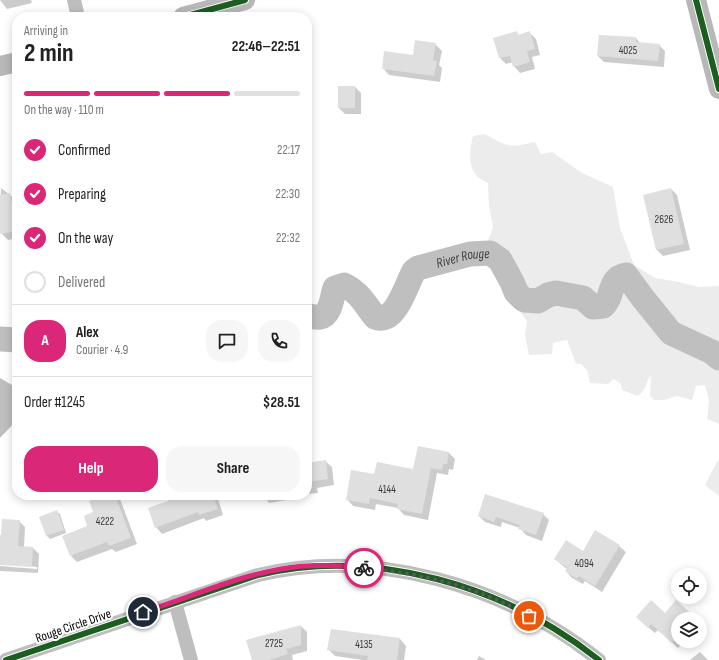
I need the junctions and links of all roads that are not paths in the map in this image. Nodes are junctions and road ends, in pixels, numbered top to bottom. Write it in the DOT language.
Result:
graph roads {
  1 [pos="74,0"];
  2 [pos="245,0"];
  3 [pos="696,0"];
  4 [pos="77,12"];
  5 [pos="201,12"];
  6 [pos="12,63"];
  7 [pos="0,66"];
  8 [pos="719,89"];
  9 [pos="175,602"];
  10 [pos="6,660"];
  11 [pos="191,660"];
  12 [pos="599,660"];
  1 -- 4 [label="street"];
  2 -- 5 [label="street"];
  3 -- 8 [label="street"];
  6 -- 7 [label="street"];
  9 -- 10 [label="street, Rouge Circle Drive"];
  9 -- 11 [label="street"];
  9 -- 12 [label="street, Rouge Circle Drive"];
}
